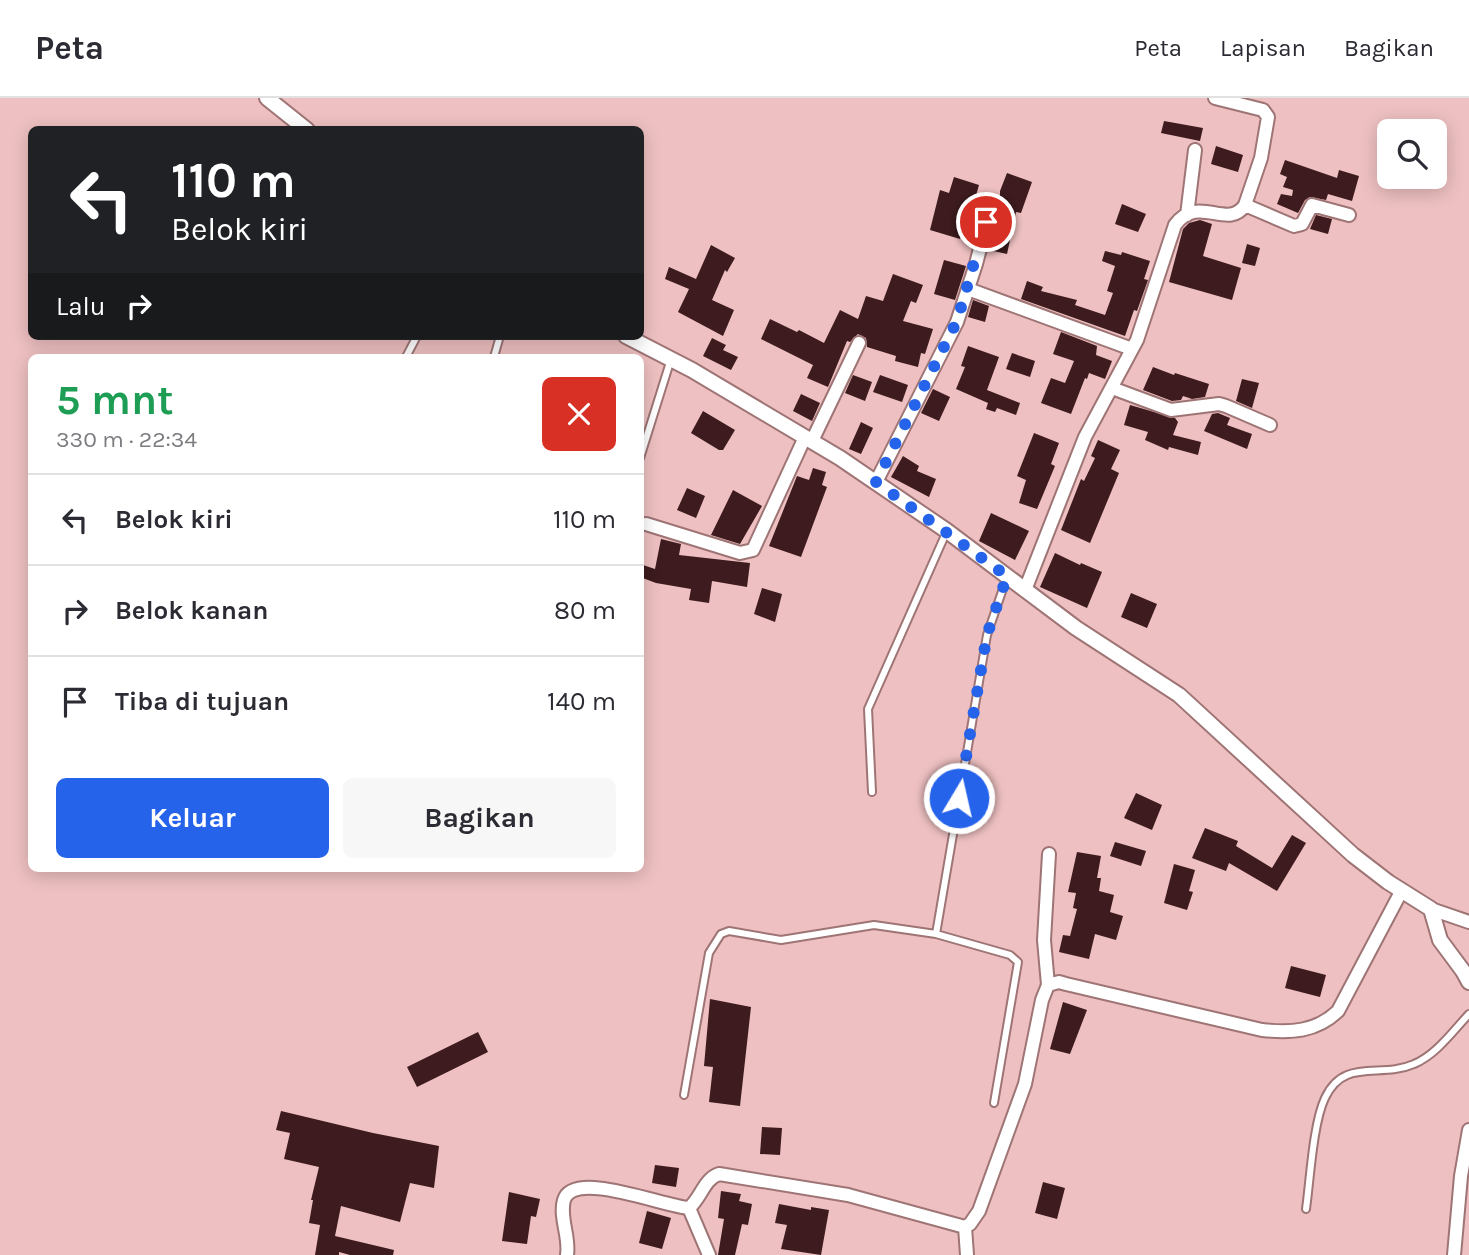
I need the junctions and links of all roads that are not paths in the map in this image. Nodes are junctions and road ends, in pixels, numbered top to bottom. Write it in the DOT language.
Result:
graph roads {
  1 [pos="267,98"];
  2 [pos="1214,98"];
  3 [pos="301,126"];
  4 [pos="1195,150"];
  5 [pos="992,202"];
  6 [pos="1245,205"];
  7 [pos="1187,215"];
  8 [pos="1349,215"];
  9 [pos="968,289"];
  10 [pos="634,340"];
  11 [pos="859,343"];
  12 [pos="1132,349"];
  13 [pos="671,359"];
  14 [pos="1112,388"];
  15 [pos="1270,425"];
  16 [pos="808,439"];
  17 [pos="644,445"];
  18 [pos="876,482"];
  19 [pos="646,524"];
  20 [pos="947,531"];
  21 [pos="1007,576"];
  22 [pos="1025,590"];
  23 [pos="872,792"];
  24 [pos="1049,854"];
  25 [pos="1402,890"];
  26 [pos="1431,909"];
  27 [pos="1469,922"];
  28 [pos="936,934"];
  29 [pos="1469,982"];
  30 [pos="1048,985"];
  31 [pos="1469,1014"];
  32 [pos="684,1095"];
  33 [pos="994,1103"];
  34 [pos="1469,1130"];
  35 [pos="689,1208"];
  36 [pos="1306,1209"];
  37 [pos="965,1227"];
  38 [pos="567,1255"];
  39 [pos="709,1255"];
  40 [pos="967,1255"];
  41 [pos="1454,1255"];
  1 -- 3 [label="street"];
  2 -- 6 [label="street"];
  4 -- 7 [label="street"];
  5 -- 9 [label="street"];
  6 -- 7 [label="street"];
  6 -- 8 [label="street"];
  7 -- 12 [label="street"];
  9 -- 12 [label="street"];
  9 -- 18 [label="street"];
  10 -- 13 [label="street"];
  11 -- 16 [label="street"];
  12 -- 14 [label="street"];
  13 -- 16 [label="street"];
  13 -- 17 [label="lane"];
  14 -- 15 [label="street"];
  14 -- 22 [label="street"];
  16 -- 18 [label="street"];
  16 -- 19 [label="street"];
  18 -- 20 [label="street"];
  20 -- 21 [label="street"];
  20 -- 23 [label="lane"];
  21 -- 22 [label="street"];
  21 -- 28 [label="lane"];
  22 -- 25 [label="street"];
  24 -- 30 [label="street"];
  25 -- 26 [label="street"];
  25 -- 30 [label="street"];
  26 -- 27 [label="street"];
  26 -- 29 [label="street"];
  28 -- 32 [label="lane"];
  28 -- 33 [label="lane"];
  30 -- 37 [label="street"];
  31 -- 36 [label="lane"];
  34 -- 41 [label="street"];
  35 -- 37 [label="street"];
  35 -- 38 [label="street"];
  35 -- 39 [label="street"];
  37 -- 40 [label="street"];
}
